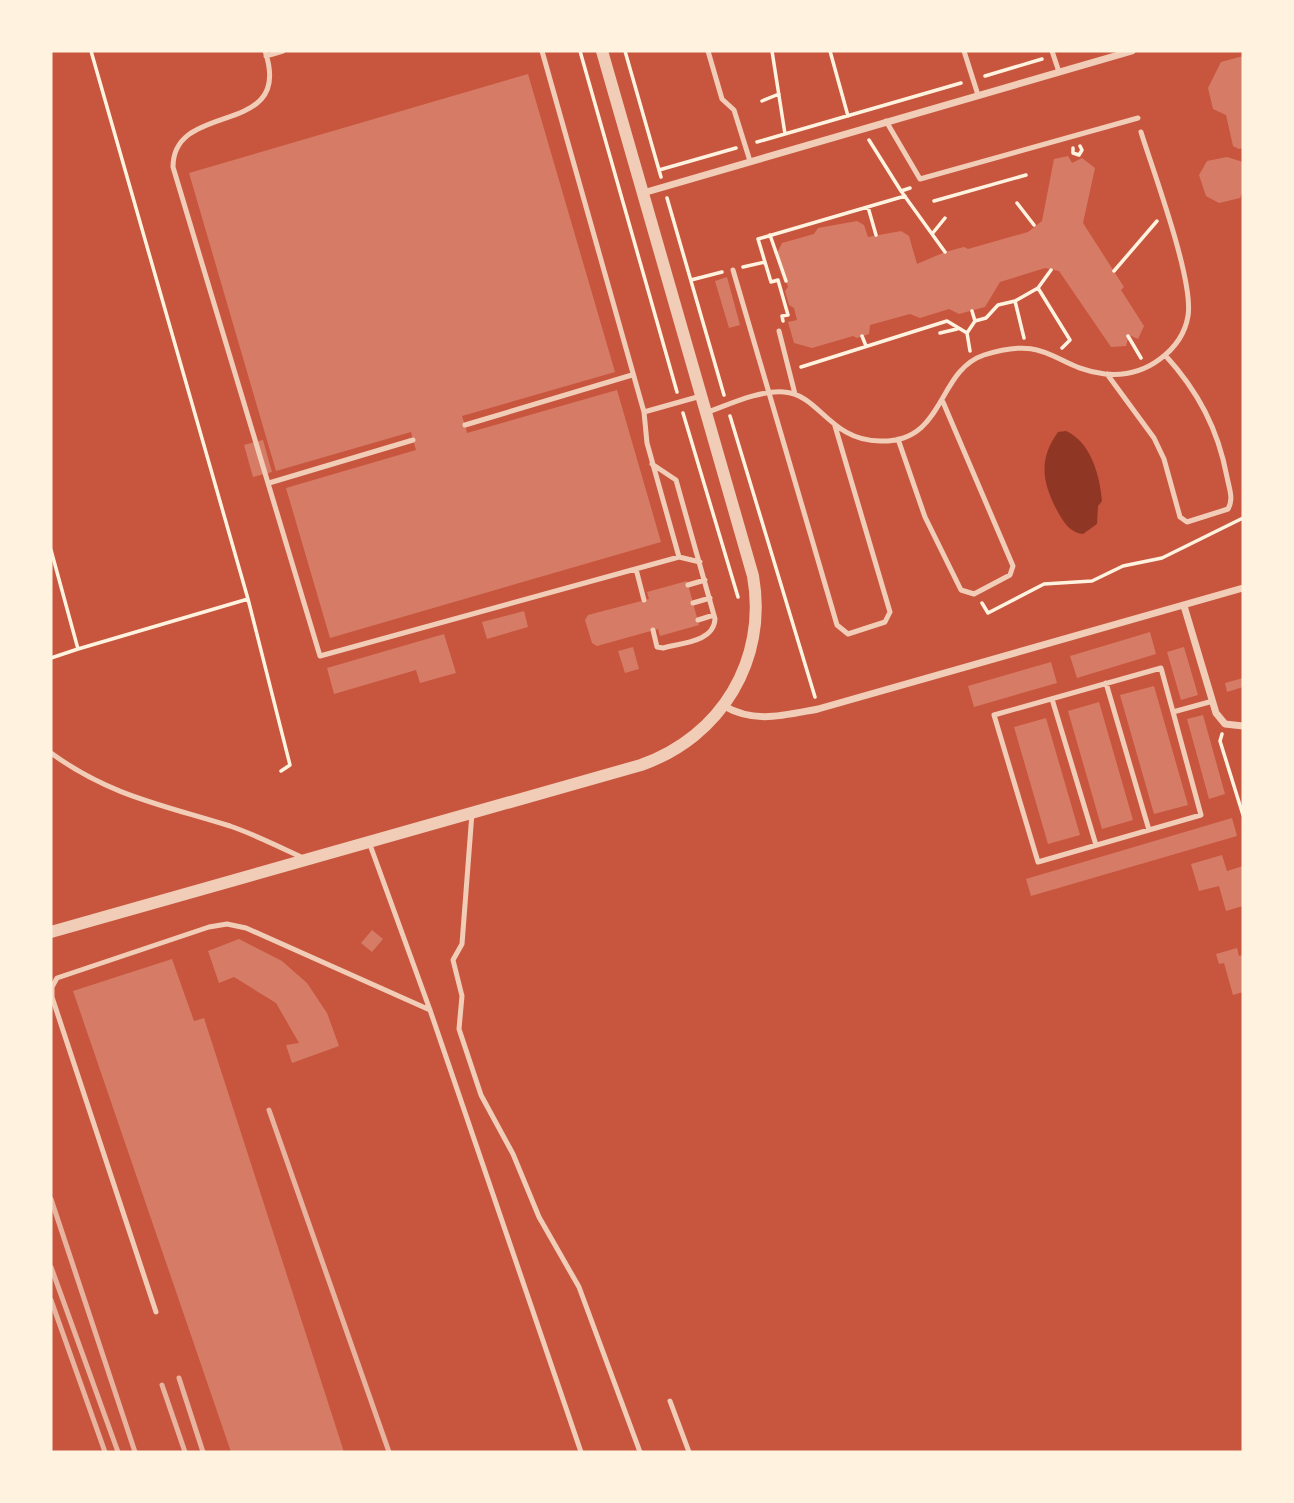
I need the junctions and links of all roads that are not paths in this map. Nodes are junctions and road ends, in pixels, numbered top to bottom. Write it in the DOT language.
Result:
graph roads {
  1 [pos="283,51"];
  2 [pos="542,51"];
  3 [pos="602,51"];
  4 [pos="708,51"];
  5 [pos="964,51"];
  6 [pos="1132,51"];
  7 [pos="265,53"];
  8 [pos="1053,53"];
  9 [pos="1059,72"];
  10 [pos="978,95"];
  11 [pos="1138,118"];
  12 [pos="886,121"];
  13 [pos="1142,132"];
  14 [pos="750,161"];
  15 [pos="643,193"];
  16 [pos="733,270"];
  17 [pos="779,331"];
  18 [pos="1165,355"];
  19 [pos="1107,374"];
  20 [pos="632,376"];
  21 [pos="947,378"];
  22 [pos="954,381"];
  23 [pos="769,393"];
  24 [pos="795,394"];
  25 [pos="701,396"];
  26 [pos="943,402"];
  27 [pos="644,412"];
  28 [pos="706,413"];
  29 [pos="465,425"];
  30 [pos="835,426"];
  31 [pos="898,439"];
  32 [pos="413,440"];
  33 [pos="652,464"];
  34 [pos="269,483"];
  35 [pos="679,557"];
  36 [pos="700,562"];
  37 [pos="636,569"];
  38 [pos="705,580"];
  39 [pos="688,585"];
  40 [pos="1243,588"];
  41 [pos="645,598"];
  42 [pos="710,598"];
  43 [pos="693,603"];
  44 [pos="1184,606"];
  45 [pos="714,615"];
  46 [pos="698,620"];
  47 [pos="655,631"];
  48 [pos="1106,683"];
  49 [pos="1052,699"];
  50 [pos="1213,701"];
  51 [pos="724,706"];
  52 [pos="1173,712"];
  53 [pos="1243,726"];
  54 [pos="51,752"];
  55 [pos="472,813"];
  56 [pos="1149,830"];
  57 [pos="369,842"];
  58 [pos="1096,845"];
  59 [pos="307,859"];
  60 [pos="51,932"];
  61 [pos="430,1010"];
  62 [pos="156,1312"];
  63 [pos="670,1401"];
  64 [pos="581,1452"];
  65 [pos="640,1452"];
  66 [pos="689,1452"];
  1 -- 7 [label="lane"];
  2 -- 20 [label="lane"];
  3 -- 15 [label="street"];
  4 -- 14 [label="lane"];
  5 -- 10 [label="lane"];
  6 -- 9 [label="street"];
  7 -- 34 [label="lane"];
  8 -- 9 [label="lane"];
  9 -- 10 [label="street"];
  10 -- 12 [label="street"];
  11 -- 12 [label="lane"];
  12 -- 14 [label="street"];
  13 -- 18 [label="lane"];
  14 -- 15 [label="street"];
  15 -- 25 [label="street"];
  16 -- 23 [label="lane"];
  17 -- 24 [label="lane"];
  18 -- 19 [label="lane"];
  18 -- 19 [label="lane"];
  19 -- 22 [label="lane"];
  20 -- 27 [label="lane"];
  20 -- 29 [label="lane"];
  21 -- 22 [label="lane"];
  22 -- 26 [label="lane"];
  23 -- 24 [label="lane"];
  23 -- 28 [label="lane"];
  23 -- 30 [label="lane"];
  24 -- 30 [label="lane"];
  25 -- 27 [label="lane"];
  25 -- 28 [label="street"];
  26 -- 31 [label="lane"];
  26 -- 31 [label="lane"];
  27 -- 33 [label="lane"];
  28 -- 51 [label="street"];
  30 -- 31 [label="lane"];
  32 -- 34 [label="lane"];
  33 -- 35 [label="lane"];
  33 -- 36 [label="lane"];
  34 -- 37 [label="lane"];
  35 -- 36 [label="lane"];
  35 -- 37 [label="lane"];
  36 -- 38 [label="lane"];
  37 -- 41 [label="lane"];
  38 -- 39 [label="lane"];
  38 -- 42 [label="lane"];
  40 -- 44 [label="street"];
  42 -- 43 [label="lane"];
  42 -- 45 [label="lane"];
  44 -- 50 [label="street"];
  44 -- 51 [label="street"];
  45 -- 46 [label="lane"];
  45 -- 47 [label="lane"];
  48 -- 49 [label="lane"];
  48 -- 52 [label="lane"];
  48 -- 56 [label="lane"];
  49 -- 58 [label="lane"];
  49 -- 58 [label="lane"];
  50 -- 52 [label="lane"];
  50 -- 53 [label="street"];
  51 -- 55 [label="street"];
  52 -- 56 [label="lane"];
  54 -- 59 [label="lane"];
  55 -- 57 [label="street"];
  55 -- 65 [label="lane"];
  56 -- 58 [label="lane"];
  57 -- 59 [label="street"];
  57 -- 61 [label="lane"];
  59 -- 60 [label="street"];
  61 -- 62 [label="lane"];
  61 -- 64 [label="lane"];
  63 -- 66 [label="lane"];
}
